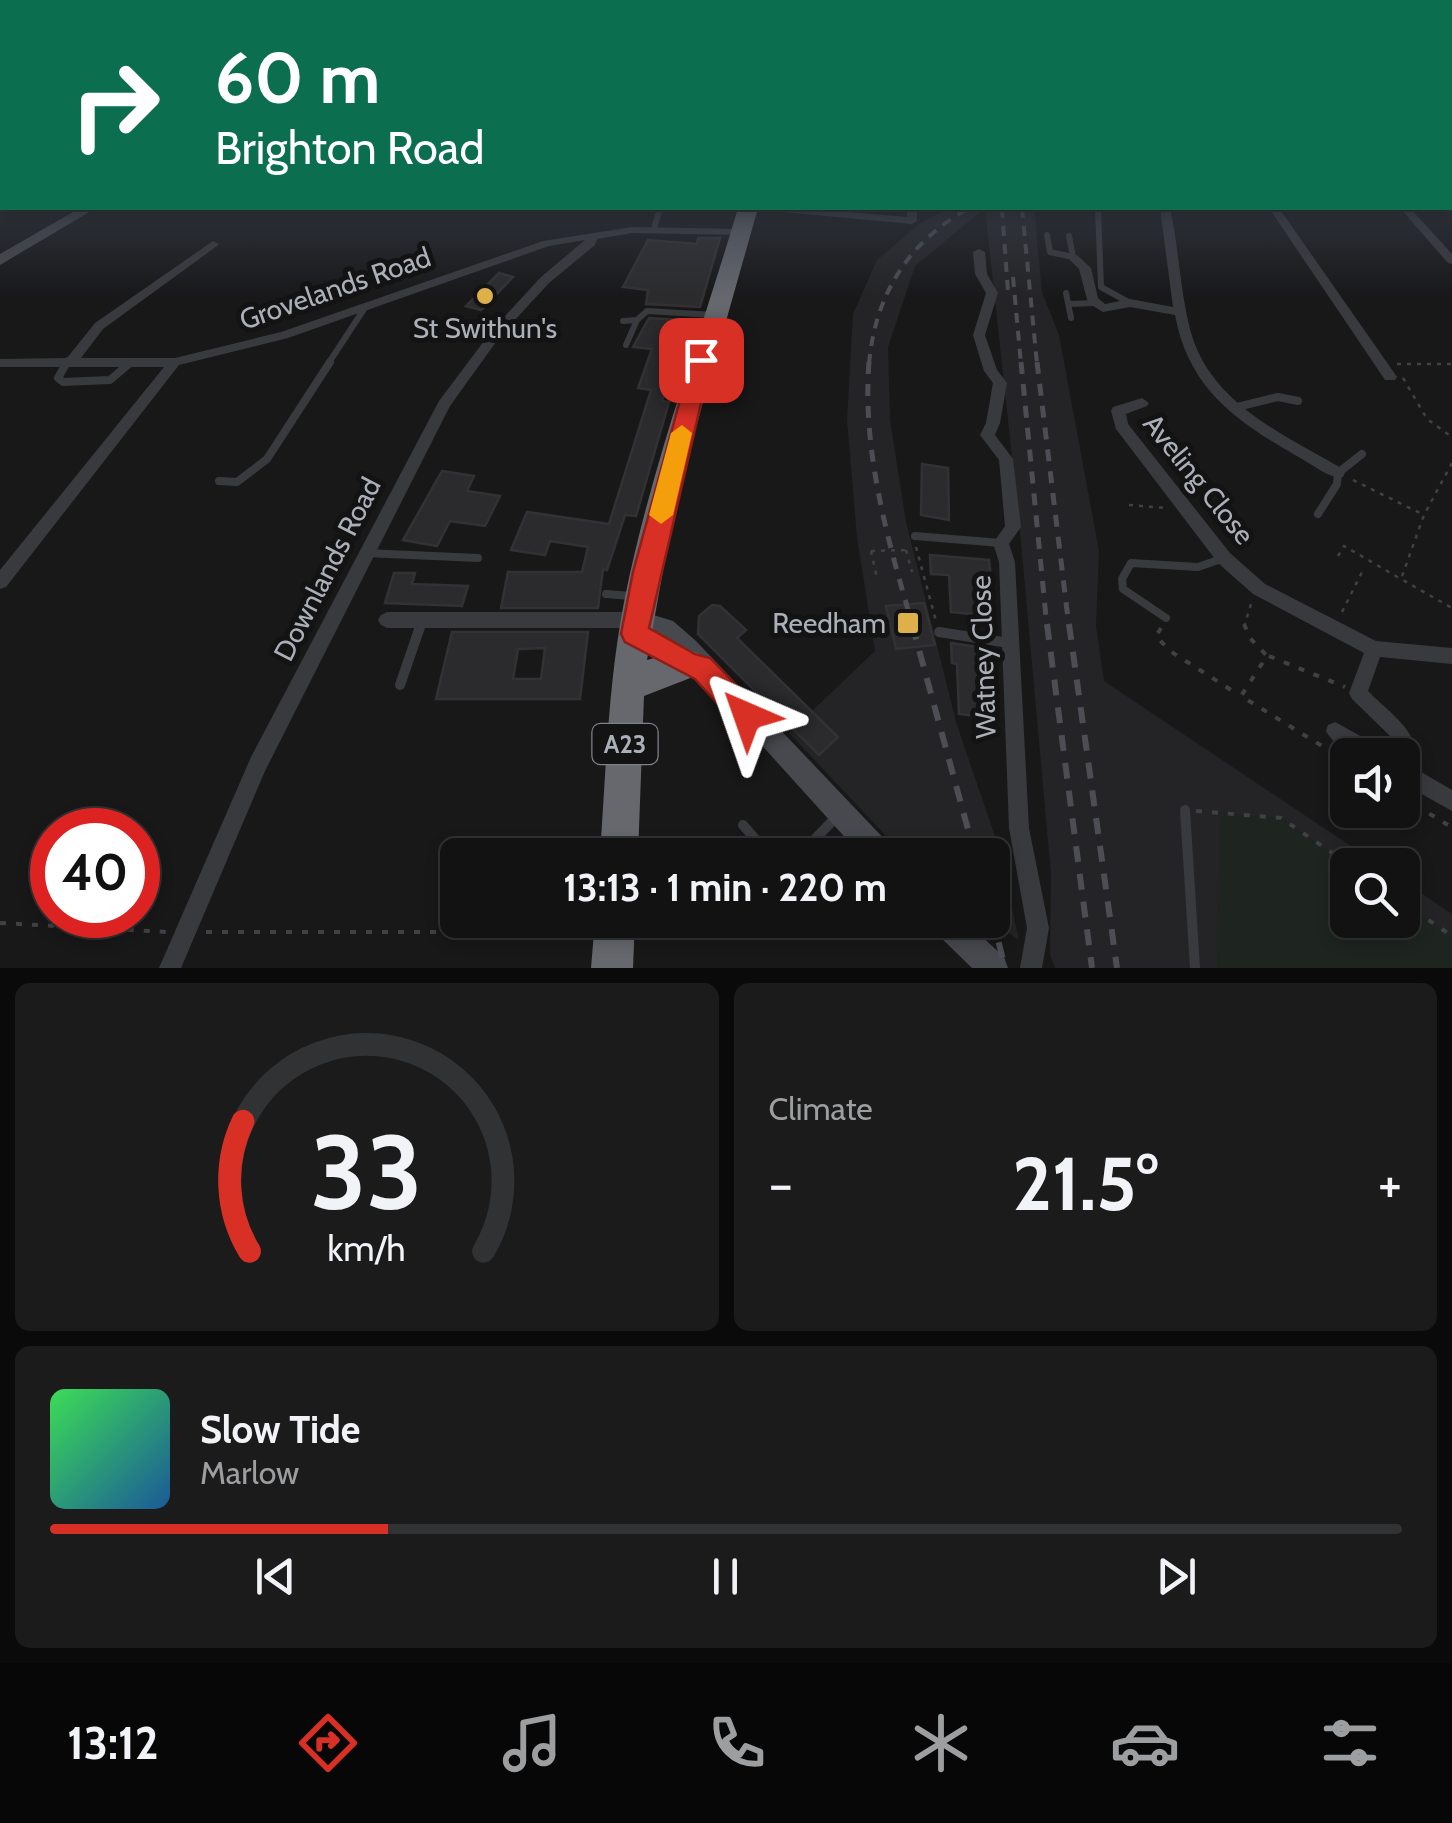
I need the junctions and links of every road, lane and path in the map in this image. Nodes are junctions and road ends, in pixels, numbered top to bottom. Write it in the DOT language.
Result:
graph roads {
  1 [pos="86,210"];
  2 [pos="659,210"];
  3 [pos="748,210"];
  4 [pos="792,210"];
  5 [pos="912,210"];
  6 [pos="1098,210"];
  7 [pos="1165,210"];
  8 [pos="1275,210"];
  9 [pos="1407,210"];
  10 [pos="654,229"];
  11 [pos="742,232"];
  12 [pos="591,235"];
  13 [pos="1046,236"];
  14 [pos="1069,236"];
  15 [pos="213,244"];
  16 [pos="979,252"];
  17 [pos="1073,257"];
  18 [pos="0,260"];
  19 [pos="1452,261"];
  20 [pos="1066,293"];
  21 [pos="1130,303"];
  22 [pos="1070,304"];
  23 [pos="1095,304"];
  24 [pos="366,306"];
  25 [pos="1181,312"];
  26 [pos="714,315"];
  27 [pos="1070,318"];
  28 [pos="637,320"];
  29 [pos="623,322"];
  30 [pos="626,345"];
  31 [pos="70,360"];
  32 [pos="131,362"];
  33 [pos="175,362"];
  34 [pos="0,363"];
  35 [pos="1381,364"];
  36 [pos="1452,364"];
  37 [pos="1390,376"];
  38 [pos="1258,387"];
  39 [pos="1264,400"];
  40 [pos="1298,401"];
  41 [pos="1142,403"];
  42 [pos="1233,408"];
  43 [pos="1452,436"];
  44 [pos="1362,454"];
  45 [pos="1452,463"];
  46 [pos="1338,473"];
  47 [pos="219,481"];
  48 [pos="1181,504"];
  49 [pos="1130,505"];
  50 [pos="1318,514"];
  51 [pos="1424,515"];
  52 [pos="914,536"];
  53 [pos="1000,543"];
  54 [pos="366,553"];
  55 [pos="1338,556"];
  56 [pos="478,558"];
  57 [pos="1224,558"];
  58 [pos="1363,570"];
  59 [pos="912,572"];
  60 [pos="876,578"];
  61 [pos="1401,580"];
  62 [pos="0,582"];
  63 [pos="1259,589"];
  64 [pos="606,594"];
  65 [pos="1452,608"];
  66 [pos="629,618"];
  67 [pos="1166,618"];
  68 [pos="387,620"];
  69 [pos="422,621"];
  70 [pos="1332,631"];
  71 [pos="939,632"];
  72 [pos="1009,643"];
  73 [pos="1374,649"];
  74 [pos="1267,656"];
  75 [pos="1452,656"];
  76 [pos="694,665"];
  77 [pos="400,685"];
  78 [pos="628,688"];
  79 [pos="1358,693"];
  80 [pos="1241,696"];
  81 [pos="1335,731"];
  82 [pos="1347,738"];
  83 [pos="1405,738"];
  84 [pos="1330,751"];
  85 [pos="1420,782"];
  86 [pos="1452,801"];
  87 [pos="1420,807"];
  88 [pos="1185,810"];
  89 [pos="1452,810"];
  90 [pos="840,814"];
  91 [pos="743,825"];
  92 [pos="1450,826"];
  93 [pos="620,838"];
  94 [pos="755,838"];
  95 [pos="817,838"];
  96 [pos="863,838"];
  97 [pos="1330,851"];
  98 [pos="1420,914"];
  99 [pos="0,923"];
  100 [pos="184,932"];
  101 [pos="1452,936"];
  102 [pos="961,938"];
  103 [pos="614,940"];
  104 [pos="170,968"];
  105 [pos="993,968"];
  106 [pos="1031,968"];
  107 [pos="1195,968"];
  1 -- 18 [label="street"];
  2 -- 10 [label="lane"];
  3 -- 11 [label="highway, A23"];
  4 -- 5 [label="street"];
  6 -- 21 [label="lane"];
  7 -- 25 [label="street"];
  8 -- 35 [label="street"];
  9 -- 19 [label="street"];
  10 -- 11 [label="street, Grovelands Road"];
  10 -- 12 [label="street, Grovelands Road"];
  11 -- 26 [label="highway, A23"];
  12 -- 24 [label="street, Grovelands Road"];
  12 -- 54 [label="street, Downlands Road"];
  13 -- 17 [label="lane"];
  14 -- 17 [label="lane"];
  15 -- 31 [label="street"];
  16 -- 53 [label="street, Watney Close"];
  17 -- 23 [label="street"];
  20 -- 22 [label="lane"];
  21 -- 23 [label="street"];
  21 -- 25 [label="street"];
  22 -- 23 [label="lane"];
  22 -- 27 [label="lane"];
  24 -- 33 [label="street, Grovelands Road"];
  24 -- 47 [label="lane"];
  25 -- 42 [label="street"];
  26 -- 28 [label="lane"];
  26 -- 66 [label="highway, A23"];
  28 -- 29 [label="lane"];
  28 -- 30 [label="lane"];
  31 -- 32 [label="street, Grovelands Road"];
  31 -- 32 [label="lane"];
  31 -- 34 [label="street, Grovelands Road"];
  32 -- 33 [label="street, Grovelands Road"];
  33 -- 62 [label="street"];
  35 -- 36 [label="path"];
  35 -- 37 [label="street"];
  37 -- 43 [label="path"];
  38 -- 39 [label="lane"];
  39 -- 40 [label="lane"];
  39 -- 42 [label="lane"];
  41 -- 48 [label="street, Aveling Close"];
  42 -- 46 [label="street"];
  44 -- 46 [label="lane"];
  45 -- 51 [label="path"];
  46 -- 50 [label="lane"];
  46 -- 51 [label="path"];
  48 -- 49 [label="path"];
  48 -- 57 [label="street, Aveling Close"];
  51 -- 61 [label="path"];
  52 -- 53 [label="lane"];
  52 -- 71 [label="path"];
  53 -- 72 [label="street, Watney Close"];
  54 -- 56 [label="lane"];
  54 -- 100 [label="street, Downlands Road"];
  55 -- 61 [label="path"];
  57 -- 63 [label="street, Aveling Close"];
  57 -- 67 [label="lane"];
  58 -- 70 [label="path"];
  59 -- 60 [label="path, bridge"];
  61 -- 65 [label="path"];
  63 -- 70 [label="street, Aveling Close"];
  63 -- 74 [label="path"];
  64 -- 66 [label="lane"];
  66 -- 69 [label="street"];
  66 -- 76 [label="street"];
  66 -- 78 [label="highway, A23"];
  67 -- 80 [label="path"];
  68 -- 69 [label="street"];
  69 -- 77 [label="lane"];
  70 -- 73 [label="street, Aveling Close"];
  71 -- 72 [label="lane"];
  72 -- 106 [label="street, Watney Close"];
  73 -- 75 [label="street, Aveling Close"];
  73 -- 79 [label="street"];
  74 -- 79 [label="path"];
  74 -- 80 [label="path"];
  76 -- 78 [label="highway"];
  76 -- 90 [label="street"];
  78 -- 93 [label="highway, A23"];
  79 -- 83 [label="street"];
  80 -- 84 [label="path"];
  81 -- 82 [label="street"];
  85 -- 86 [label="street"];
  87 -- 92 [label="path"];
  88 -- 97 [label="path"];
  88 -- 107 [label="lane"];
  89 -- 92 [label="path"];
  90 -- 95 [label="lane"];
  90 -- 96 [label="street"];
  91 -- 94 [label="lane"];
  98 -- 101 [label="path"];
  99 -- 100 [label="path"];
  100 -- 103 [label="path"];
  100 -- 104 [label="street, Downlands Road"];
  102 -- 105 [label="street"];
}
